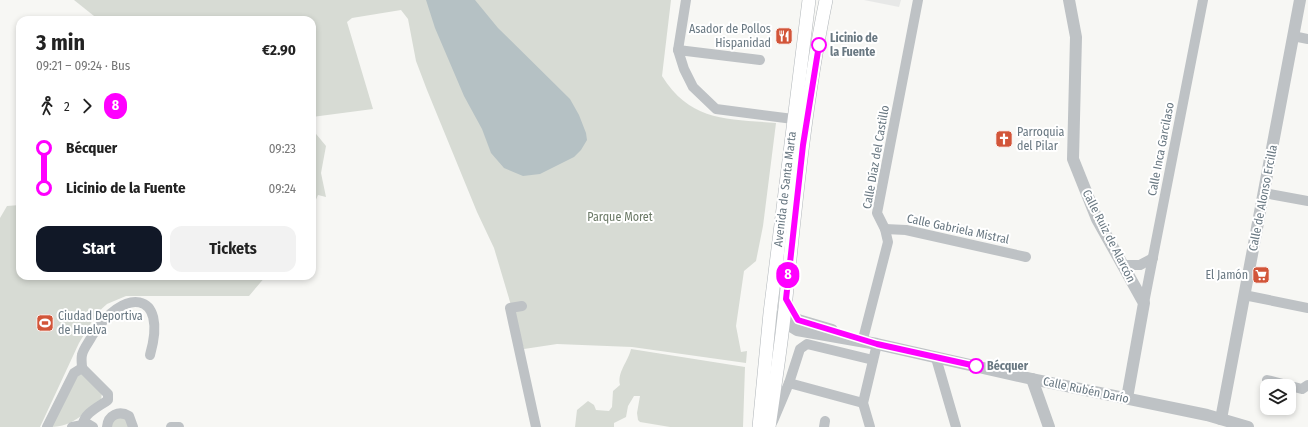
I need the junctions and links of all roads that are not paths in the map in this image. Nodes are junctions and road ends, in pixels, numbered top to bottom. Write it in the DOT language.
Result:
graph roads {
  1 [pos="686,0"];
  2 [pos="809,0"];
  3 [pos="826,0"];
  4 [pos="918,0"];
  5 [pos="1069,0"];
  6 [pos="1203,0"];
  7 [pos="1300,0"];
  8 [pos="1293,36"];
  9 [pos="1308,39"];
  10 [pos="678,50"];
  11 [pos="760,60"];
  12 [pos="793,119"];
  13 [pos="1264,193"];
  14 [pos="1308,201"];
  15 [pos="885,229"];
  16 [pos="1026,257"];
  17 [pos="1153,258"];
  18 [pos="1123,265"];
  19 [pos="1244,295"];
  20 [pos="786,299"];
  21 [pos="1144,303"];
  22 [pos="522,306"];
  23 [pos="1308,308"];
  24 [pos="770,313"];
  25 [pos="783,322"];
  26 [pos="797,325"];
  27 [pos="769,329"];
  28 [pos="863,339"];
  29 [pos="877,344"];
  30 [pos="780,346"];
  31 [pos="150,355"];
  32 [pos="936,358"];
  33 [pos="873,360"];
  34 [pos="82,368"];
  35 [pos="1032,379"];
  36 [pos="789,383"];
  37 [pos="1308,385"];
  38 [pos="1296,387"];
  39 [pos="1127,398"];
  40 [pos="863,403"];
  41 [pos="1221,419"];
  42 [pos="83,424"];
  43 [pos="47,427"];
  44 [pos="72,427"];
  45 [pos="93,427"];
  46 [pos="106,427"];
  47 [pos="134,427"];
  48 [pos="171,427"];
  49 [pos="179,427"];
  50 [pos="536,427"];
  51 [pos="759,427"];
  52 [pos="770,427"];
  53 [pos="870,427"];
  54 [pos="956,427"];
  55 [pos="1049,427"];
  56 [pos="1248,427"];
  1 -- 10 [label="street"];
  2 -- 12 [label="main road, Avenida de Santa Marta"];
  3 -- 20 [label="main road, Avenida de Santa Marta"];
  4 -- 15 [label="street, Calle Díaz del Castillo"];
  5 -- 18 [label="street, Calle Ruiz de Alarcón"];
  6 -- 17 [label="street, Calle Inca Garcilaso"];
  7 -- 8 [label="street, Calle de Alonso Ercilla"];
  8 -- 9 [label="street"];
  8 -- 13 [label="street, Calle de Alonso Ercilla"];
  10 -- 11 [label="street"];
  10 -- 12 [label="street"];
  12 -- 24 [label="main road, Avenida de Santa Marta"];
  13 -- 14 [label="street"];
  13 -- 19 [label="street, Calle de Alonso Ercilla"];
  15 -- 16 [label="street, Calle Gabriela Mistral"];
  15 -- 28 [label="street, Calle Díaz del Castillo"];
  17 -- 18 [label="street"];
  17 -- 21 [label="street, Calle Inca Garcilaso"];
  18 -- 21 [label="street, Calle Ruiz de Alarcón"];
  19 -- 23 [label="street"];
  19 -- 41 [label="street, Calle de Alonso Ercilla"];
  20 -- 25 [label="main road, Avenida de Santa Marta"];
  20 -- 26 [label="street"];
  21 -- 39 [label="street"];
  22 -- 50 [label="street"];
  24 -- 25 [label="street"];
  24 -- 27 [label="main road, Avenida de Santa Marta"];
  25 -- 26 [label="street, Calle Rubén Darío"];
  25 -- 27 [label="street, Calle Rubén Darío"];
  25 -- 30 [label="main road, Avenida de Santa Marta"];
  26 -- 28 [label="street, Calle Rubén Darío"];
  26 -- 29 [label="street, Calle Rubén Darío"];
  26 -- 30 [label="street"];
  27 -- 51 [label="main road, Avenida de Santa Marta"];
  28 -- 29 [label="street, Calle Rubén Darío"];
  29 -- 32 [label="street, Calle Rubén Darío"];
  29 -- 33 [label="street"];
  30 -- 52 [label="main road, Avenida de Santa Marta"];
  31 -- 34 [label="street"];
  32 -- 35 [label="street, Calle Rubén Darío"];
  32 -- 54 [label="street"];
  33 -- 36 [label="street"];
  33 -- 40 [label="street"];
  34 -- 42 [label="street"];
  34 -- 43 [label="street"];
  35 -- 39 [label="street, Calle Rubén Darío"];
  35 -- 55 [label="street"];
  36 -- 40 [label="street"];
  36 -- 52 [label="street"];
  37 -- 38 [label="street"];
  39 -- 41 [label="street, Calle Rubén Darío"];
  40 -- 53 [label="street"];
  41 -- 56 [label="street, Calle Rubén Darío"];
  42 -- 44 [label="street"];
  42 -- 45 [label="street"];
  46 -- 47 [label="street"];
  48 -- 49 [label="street"];
}
